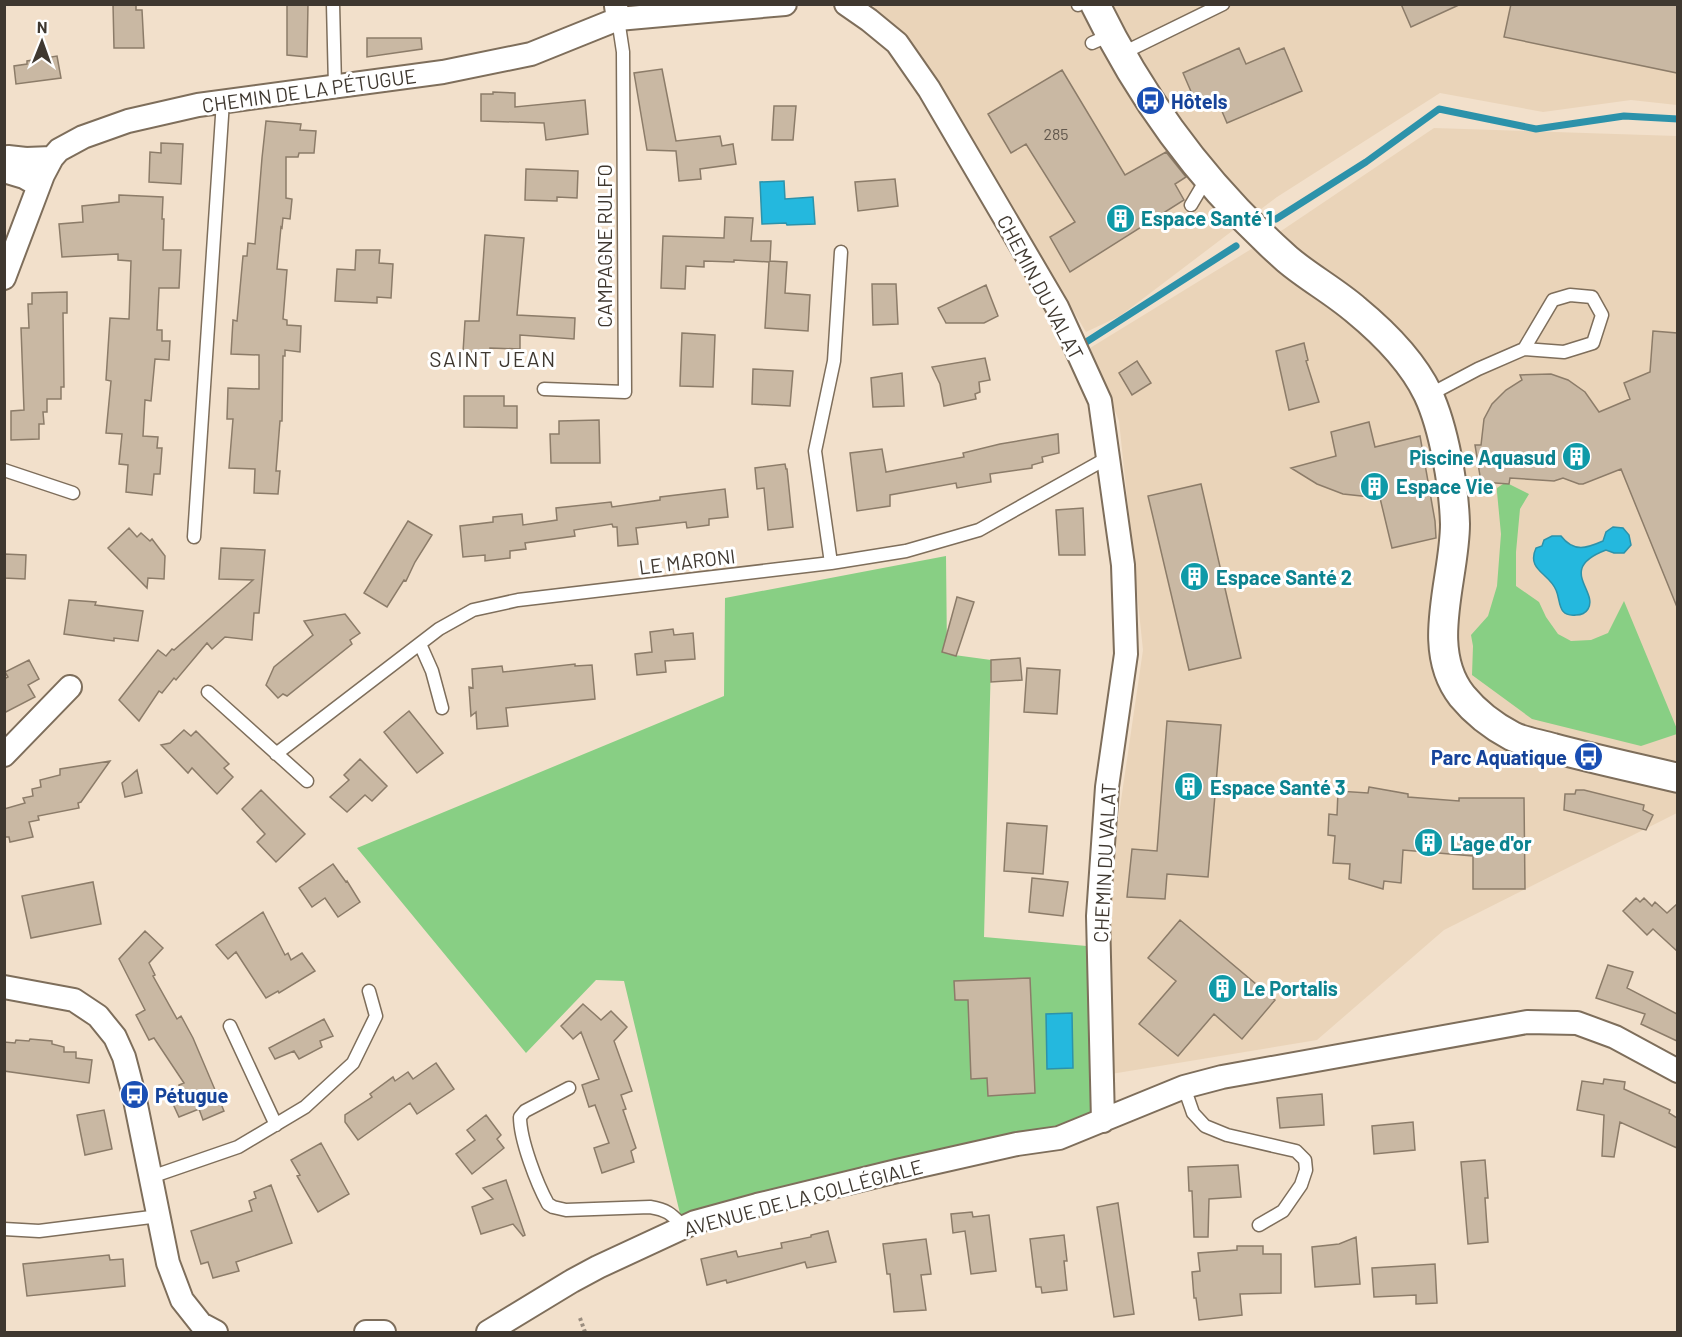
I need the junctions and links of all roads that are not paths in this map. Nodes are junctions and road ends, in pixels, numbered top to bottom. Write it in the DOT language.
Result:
graph roads {
  1 [pos="333,4"];
  2 [pos="785,4"];
  3 [pos="846,4"];
  4 [pos="1095,4"];
  5 [pos="1223,4"];
  6 [pos="617,12"];
  7 [pos="1107,44"];
  8 [pos="334,86"];
  9 [pos="223,101"];
  10 [pos="52,158"];
  11 [pos="4,159"];
  12 [pos="4,171"];
  13 [pos="1207,178"];
  14 [pos="38,185"];
  15 [pos="1191,205"];
  16 [pos="841,252"];
  17 [pos="4,278"];
  18 [pos="1524,349"];
  19 [pos="544,389"];
  20 [pos="1429,395"];
  21 [pos="1109,457"];
  22 [pos="4,470"];
  23 [pos="73,493"];
  24 [pos="194,537"];
  25 [pos="831,563"];
  26 [pos="420,644"];
  27 [pos="70,687"];
  28 [pos="208,692"];
  29 [pos="442,708"];
  30 [pos="276,754"];
  31 [pos="4,755"];
  32 [pos="1677,778"];
  33 [pos="307,781"];
  34 [pos="4,987"];
  35 [pos="369,991"];
  36 [pos="230,1026"];
  37 [pos="1677,1071"];
  38 [pos="1184,1087"];
  39 [pos="569,1088"];
  40 [pos="1103,1120"];
  41 [pos="276,1125"];
  42 [pos="151,1177"];
  43 [pos="159,1216"];
  44 [pos="1259,1225"];
  45 [pos="683,1226"];
  46 [pos="4,1229"];
  47 [pos="216,1332"];
  48 [pos="366,1332"];
  49 [pos="384,1332"];
  50 [pos="488,1332"];
  1 -- 8 [label="lane"];
  2 -- 6 [label="street, CHEMIN DE LA PÉTUGUE"];
  3 -- 21 [label="street, CHEMIN DU VALAT"];
  4 -- 7 [label="street"];
  5 -- 7 [label="lane"];
  6 -- 8 [label="street, CHEMIN DE LA PÉTUGUE"];
  6 -- 19 [label="lane, CAMPAGNE RULFO"];
  7 -- 13 [label="street"];
  8 -- 9 [label="street, CHEMIN DE LA PÉTUGUE"];
  9 -- 10 [label="street, CHEMIN DE LA PÉTUGUE"];
  9 -- 24 [label="lane"];
  10 -- 11 [label="street"];
  10 -- 14 [label="street"];
  12 -- 14 [label="street"];
  13 -- 15 [label="lane"];
  13 -- 20 [label="street"];
  14 -- 17 [label="street"];
  16 -- 25 [label="lane"];
  18 -- 18 [label="lane"];
  18 -- 20 [label="lane"];
  20 -- 32 [label="street"];
  21 -- 25 [label="lane, LE MARONI"];
  21 -- 40 [label="street, CHEMIN DU VALAT"];
  22 -- 23 [label="lane"];
  25 -- 26 [label="lane, LE MARONI"];
  26 -- 29 [label="lane"];
  26 -- 30 [label="lane, LE MARONI"];
  27 -- 31 [label="street"];
  28 -- 30 [label="lane"];
  30 -- 33 [label="lane"];
  34 -- 42 [label="street"];
  35 -- 41 [label="lane"];
  36 -- 41 [label="lane"];
  37 -- 38 [label="street"];
  38 -- 40 [label="street"];
  38 -- 44 [label="lane"];
  39 -- 45 [label="lane"];
  40 -- 45 [label="street, AVENUE DE LA COLLÉGIALE"];
  41 -- 42 [label="lane"];
  42 -- 43 [label="street"];
  43 -- 46 [label="lane"];
  43 -- 47 [label="street"];
  45 -- 50 [label="street, AVENUE DE LA COLLÉGIALE"];
  48 -- 49 [label="street"];
}
